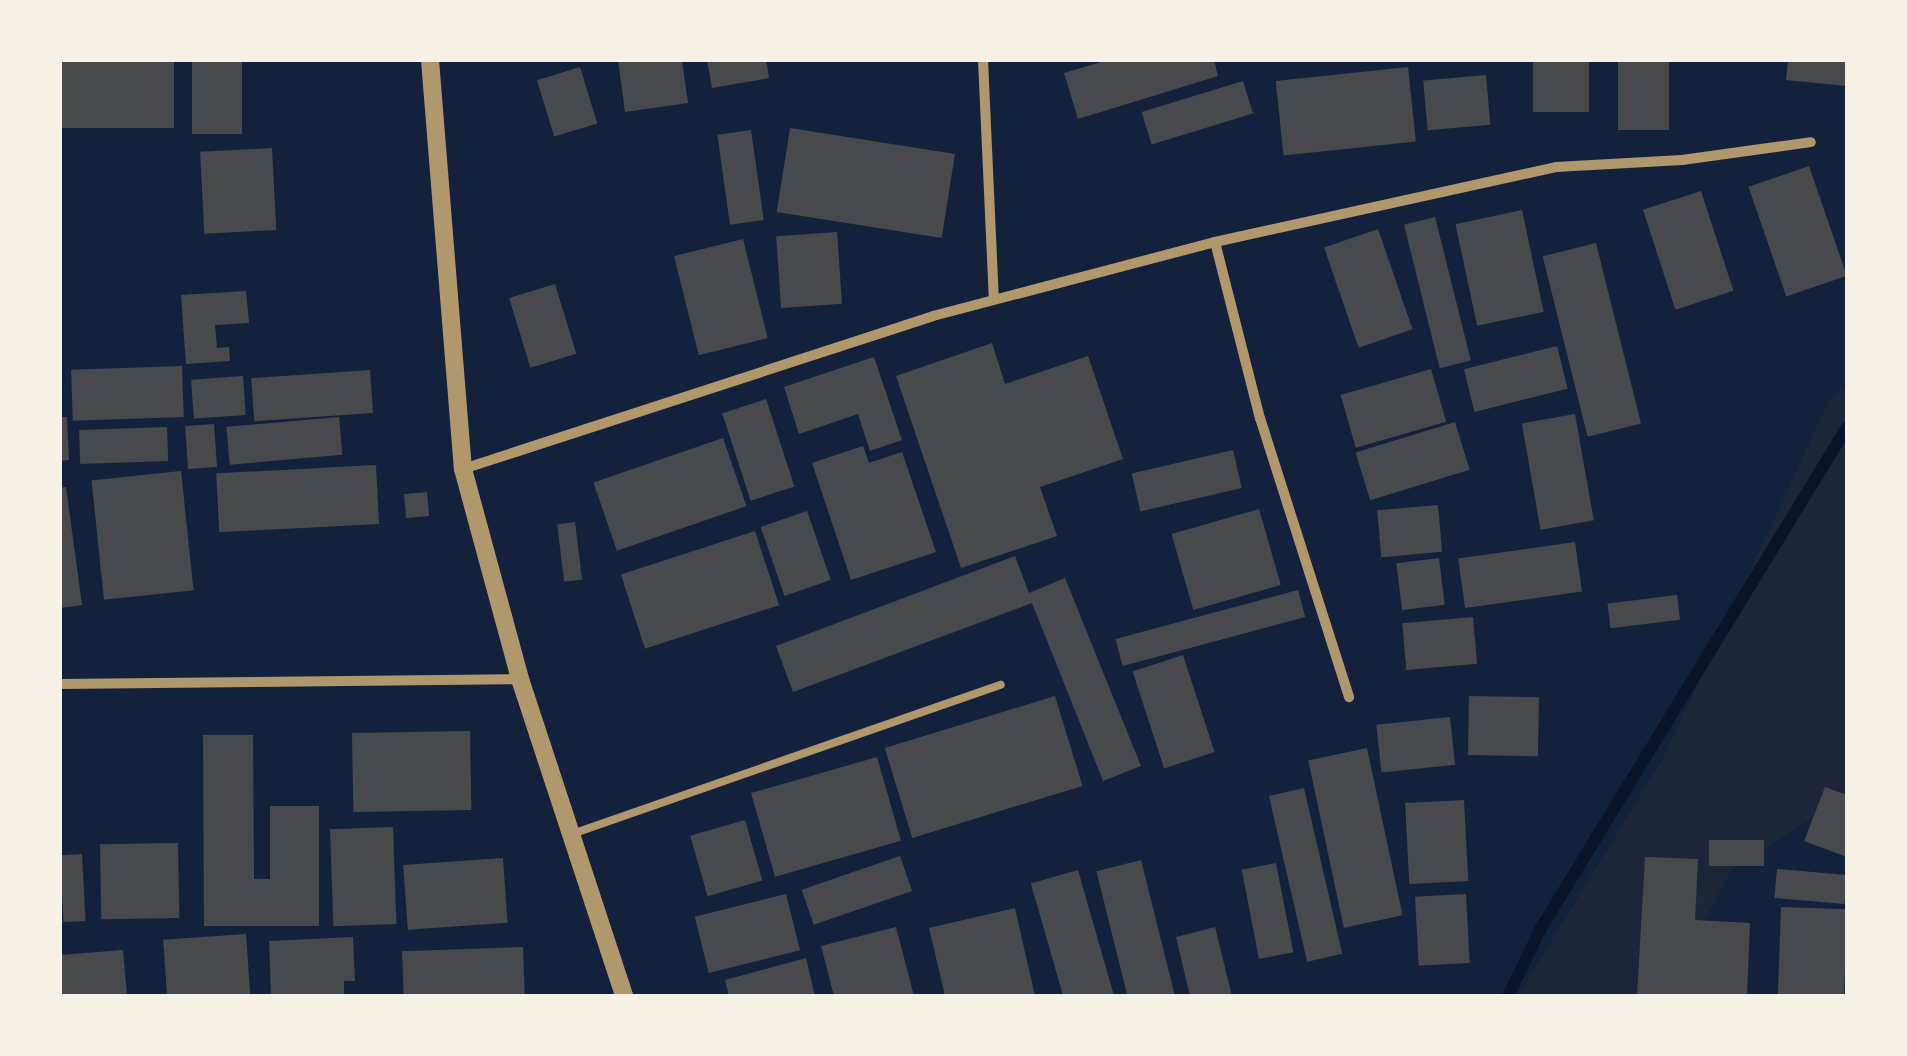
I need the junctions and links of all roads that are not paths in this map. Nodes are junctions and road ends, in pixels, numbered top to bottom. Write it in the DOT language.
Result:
graph roads {
  1 [pos="430,60"];
  2 [pos="983,60"];
  3 [pos="1811,142"];
  4 [pos="1215,242"];
  5 [pos="994,298"];
  6 [pos="463,469"];
  7 [pos="520,679"];
  8 [pos="60,684"];
  9 [pos="1001,685"];
  10 [pos="1348,698"];
  11 [pos="572,834"];
  12 [pos="624,996"];
  1 -- 6 [label="street"];
  2 -- 5 [label="street"];
  3 -- 4 [label="street"];
  4 -- 5 [label="street"];
  4 -- 10 [label="street"];
  5 -- 6 [label="street"];
  6 -- 7 [label="street"];
  7 -- 8 [label="street"];
  7 -- 11 [label="street"];
  9 -- 11 [label="lane"];
  11 -- 12 [label="street"];
}
